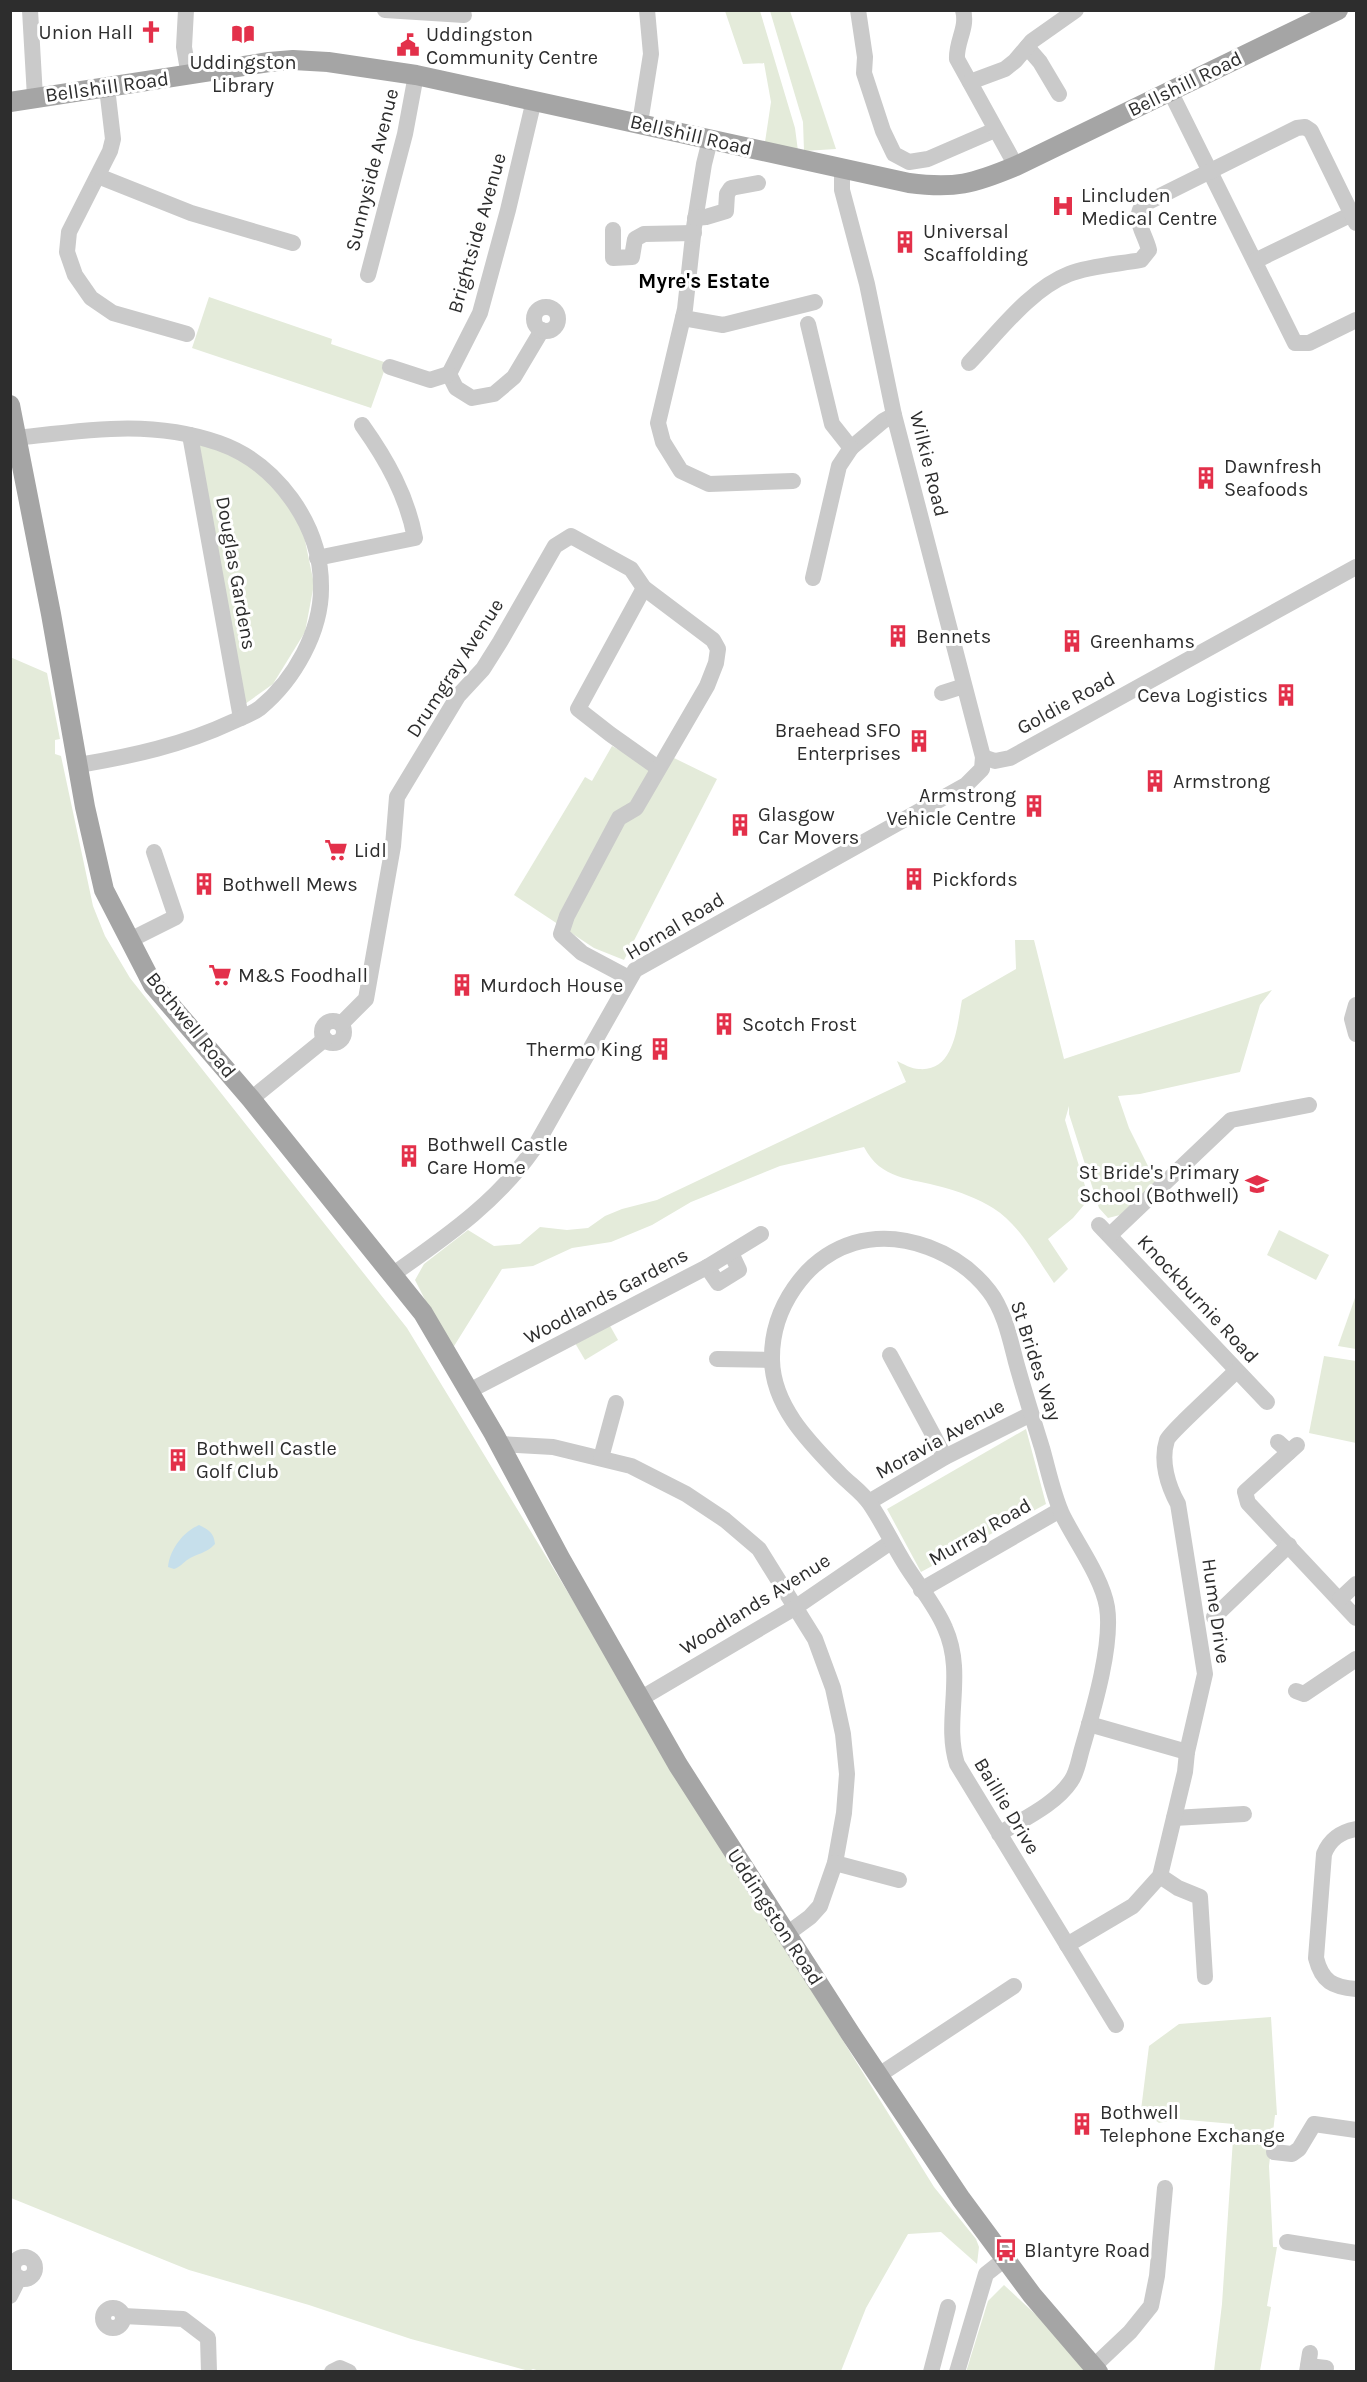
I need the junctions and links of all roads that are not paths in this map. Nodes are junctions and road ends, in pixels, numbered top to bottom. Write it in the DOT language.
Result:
graph roads {
  1 [pos="30,10"];
  2 [pos="186,10"];
  3 [pos="385,10"];
  4 [pos="647,10"];
  5 [pos="858,10"];
  6 [pos="963,10"];
  7 [pos="1076,10"];
  8 [pos="1338,10"];
  9 [pos="464,15"];
  10 [pos="1027,47"];
  11 [pos="416,75"];
  12 [pos="189,76"];
  13 [pos="970,82"];
  14 [pos="1060,84"];
  15 [pos="107,88"];
  16 [pos="1170,91"];
  17 [pos="35,97"];
  18 [pos="534,99"];
  19 [pos="10,102"];
  20 [pos="640,123"];
  21 [pos="995,130"];
  22 [pos="710,140"];
  23 [pos="1016,166"];
  24 [pos="842,169"];
  25 [pos="1210,172"];
  26 [pos="98,176"];
  27 [pos="758,183"];
  28 [pos="1354,218"];
  29 [pos="695,225"];
  30 [pos="614,230"];
  31 [pos="293,243"];
  32 [pos="1255,261"];
  33 [pos="368,275"];
  34 [pos="815,302"];
  35 [pos="683,318"];
  36 [pos="1356,320"];
  37 [pos="808,324"];
  38 [pos="542,330"];
  39 [pos="187,334"];
  40 [pos="969,363"];
  41 [pos="390,367"];
  42 [pos="449,374"];
  43 [pos="10,405"];
  44 [pos="894,415"];
  45 [pos="362,425"];
  46 [pos="190,435"];
  47 [pos="17,438"];
  48 [pos="851,448"];
  49 [pos="792,481"];
  50 [pos="317,558"];
  51 [pos="1356,567"];
  52 [pos="813,578"];
  53 [pos="644,588"];
  54 [pos="964,686"];
  55 [pos="942,693"];
  56 [pos="241,718"];
  57 [pos="983,763"];
  58 [pos="79,765"];
  59 [pos="658,768"];
  60 [pos="154,852"];
  61 [pos="130,940"];
  62 [pos="629,978"];
  63 [pos="1356,1005"];
  64 [pos="1356,1034"];
  65 [pos="251,1100"];
  66 [pos="1309,1106"];
  67 [pos="761,1234"];
  68 [pos="392,1275"];
  69 [pos="889,1355"];
  70 [pos="717,1359"];
  71 [pos="772,1360"];
  72 [pos="1236,1371"];
  73 [pos="470,1391"];
  74 [pos="1267,1402"];
  75 [pos="616,1403"];
  76 [pos="1031,1414"];
  77 [pos="497,1439"];
  78 [pos="1287,1449"];
  79 [pos="945,1457"];
  80 [pos="601,1458"];
  81 [pos="869,1502"];
  82 [pos="1060,1510"];
  83 [pos="891,1542"];
  84 [pos="1289,1545"];
  85 [pos="1356,1584"];
  86 [pos="921,1590"];
  87 [pos="1340,1599"];
  88 [pos="796,1607"];
  89 [pos="1214,1617"];
  90 [pos="1356,1618"];
  91 [pos="1356,1659"];
  92 [pos="1296,1691"];
  93 [pos="640,1699"];
  94 [pos="1089,1724"];
  95 [pos="1187,1752"];
  96 [pos="1244,1814"];
  97 [pos="1174,1818"];
  98 [pos="1356,1829"];
  99 [pos="999,1834"];
  100 [pos="834,1863"];
  101 [pos="1160,1876"];
  102 [pos="899,1880"];
  103 [pos="786,1934"];
  104 [pos="1067,1945"];
  105 [pos="1205,1977"];
  106 [pos="1014,1986"];
  107 [pos="1356,1989"];
  108 [pos="1116,2025"];
  109 [pos="879,2075"];
  110 [pos="1305,2113"];
  111 [pos="1356,2121"];
  112 [pos="1356,2130"];
  113 [pos="1274,2152"];
  114 [pos="1165,2188"];
  115 [pos="1287,2242"];
  116 [pos="1356,2253"];
  117 [pos="1005,2259"];
  118 [pos="19,2278"];
  119 [pos="10,2296"];
  120 [pos="948,2307"];
  121 [pos="123,2316"];
  122 [pos="937,2348"];
  123 [pos="962,2354"];
  124 [pos="1309,2363"];
  125 [pos="1326,2368"];
  126 [pos="1096,2369"];
  127 [pos="209,2372"];
  128 [pos="332,2372"];
  129 [pos="349,2372"];
  130 [pos="931,2372"];
  131 [pos="957,2372"];
  1 -- 17 [label="street"];
  2 -- 12 [label="street"];
  3 -- 9 [label="street"];
  4 -- 20 [label="street"];
  5 -- 21 [label="street"];
  6 -- 13 [label="street"];
  7 -- 10 [label="street"];
  8 -- 16 [label="main road, Bellshill Road"];
  10 -- 13 [label="street"];
  10 -- 14 [label="street"];
  11 -- 12 [label="main road, Bellshill Road"];
  11 -- 18 [label="main road, Bellshill Road"];
  11 -- 33 [label="street, Sunnyside Avenue"];
  12 -- 15 [label="main road, Bellshill Road"];
  13 -- 21 [label="street"];
  15 -- 17 [label="main road, Bellshill Road"];
  15 -- 26 [label="street"];
  16 -- 23 [label="main road, Bellshill Road"];
  16 -- 25 [label="street"];
  17 -- 19 [label="main road, Bellshill Road"];
  18 -- 20 [label="main road, Bellshill Road"];
  18 -- 42 [label="street, Brightside Avenue"];
  20 -- 22 [label="main road, Bellshill Road"];
  21 -- 23 [label="street"];
  22 -- 24 [label="main road, Bellshill Road"];
  22 -- 29 [label="street"];
  23 -- 24 [label="main road, Bellshill Road"];
  24 -- 44 [label="street, Wilkie Road"];
  25 -- 28 [label="street"];
  25 -- 32 [label="street"];
  25 -- 40 [label="street"];
  26 -- 31 [label="street"];
  26 -- 39 [label="street"];
  27 -- 29 [label="street"];
  28 -- 32 [label="street"];
  29 -- 30 [label="street"];
  29 -- 35 [label="street"];
  32 -- 36 [label="street"];
  34 -- 35 [label="street"];
  35 -- 49 [label="street"];
  37 -- 48 [label="street"];
  38 -- 42 [label="street"];
  41 -- 42 [label="street"];
  43 -- 47 [label="main road, Bothwell Road"];
  44 -- 48 [label="street"];
  44 -- 54 [label="street, Wilkie Road"];
  45 -- 50 [label="street"];
  46 -- 47 [label="street"];
  46 -- 50 [label="street"];
  46 -- 56 [label="street, Douglas Gardens"];
  47 -- 58 [label="main road, Bothwell Road"];
  48 -- 52 [label="street"];
  50 -- 56 [label="street"];
  51 -- 57 [label="street, Goldie Road"];
  53 -- 59 [label="street, Drumgray Avenue"];
  53 -- 59 [label="street"];
  53 -- 65 [label="street, Drumgray Avenue"];
  54 -- 55 [label="street"];
  54 -- 57 [label="street, Wilkie Road"];
  56 -- 58 [label="street"];
  57 -- 62 [label="street, Hornal Road"];
  58 -- 61 [label="main road, Bothwell Road"];
  59 -- 62 [label="street, Drumgray Avenue"];
  60 -- 61 [label="street"];
  61 -- 65 [label="main road, Bothwell Road"];
  62 -- 68 [label="street, Hornal Road"];
  63 -- 64 [label="street"];
  65 -- 68 [label="main road, Bothwell Road"];
  66 -- 72 [label="street, Knockburnie Road"];
  67 -- 73 [label="street, Woodlands Gardens"];
  68 -- 73 [label="main road, Bothwell Road"];
  69 -- 79 [label="street"];
  70 -- 71 [label="street"];
  71 -- 76 [label="street, St Brides Way"];
  71 -- 81 [label="street, St Brides Way"];
  72 -- 74 [label="street, Knockburnie Road"];
  72 -- 95 [label="street, Hume Drive"];
  73 -- 77 [label="main road, Bothwell Road"];
  75 -- 80 [label="street"];
  76 -- 79 [label="street, Moravia Avenue"];
  76 -- 82 [label="street, St Brides Way"];
  77 -- 80 [label="street"];
  77 -- 93 [label="main road, Uddingston Road"];
  78 -- 84 [label="street"];
  79 -- 81 [label="street, Moravia Avenue"];
  80 -- 88 [label="street"];
  81 -- 83 [label="street, St Brides Way"];
  82 -- 86 [label="street, Murray Road"];
  82 -- 94 [label="street, St Brides Way"];
  83 -- 86 [label="street"];
  83 -- 88 [label="street, Woodlands Avenue"];
  84 -- 87 [label="street"];
  84 -- 89 [label="street"];
  85 -- 87 [label="street"];
  86 -- 99 [label="street, Baillie Drive"];
  87 -- 90 [label="street"];
  88 -- 93 [label="street, Woodlands Avenue"];
  88 -- 100 [label="street"];
  91 -- 92 [label="street"];
  93 -- 103 [label="main road, Uddingston Road"];
  94 -- 95 [label="street"];
  94 -- 99 [label="street, St Brides Way"];
  95 -- 97 [label="street, Hume Drive"];
  96 -- 97 [label="street"];
  97 -- 101 [label="street, Hume Drive"];
  98 -- 107 [label="street"];
  99 -- 104 [label="street, Baillie Drive"];
  100 -- 102 [label="street"];
  100 -- 103 [label="street"];
  101 -- 104 [label="street, Hume Drive"];
  101 -- 105 [label="street"];
  103 -- 109 [label="main road, Uddingston Road"];
  104 -- 108 [label="street, Baillie Drive"];
  106 -- 109 [label="street"];
  109 -- 117 [label="main road, Uddingston Road"];
  110 -- 111 [label="street"];
  112 -- 113 [label="street"];
  114 -- 126 [label="street"];
  115 -- 116 [label="street"];
  117 -- 123 [label="street"];
  117 -- 126 [label="main road, Uddingston Road"];
  118 -- 119 [label="street"];
  120 -- 122 [label="street"];
  121 -- 127 [label="street"];
  122 -- 123 [label="street"];
  122 -- 130 [label="street"];
  123 -- 131 [label="street"];
  124 -- 125 [label="street"];
  128 -- 129 [label="street"];
}
